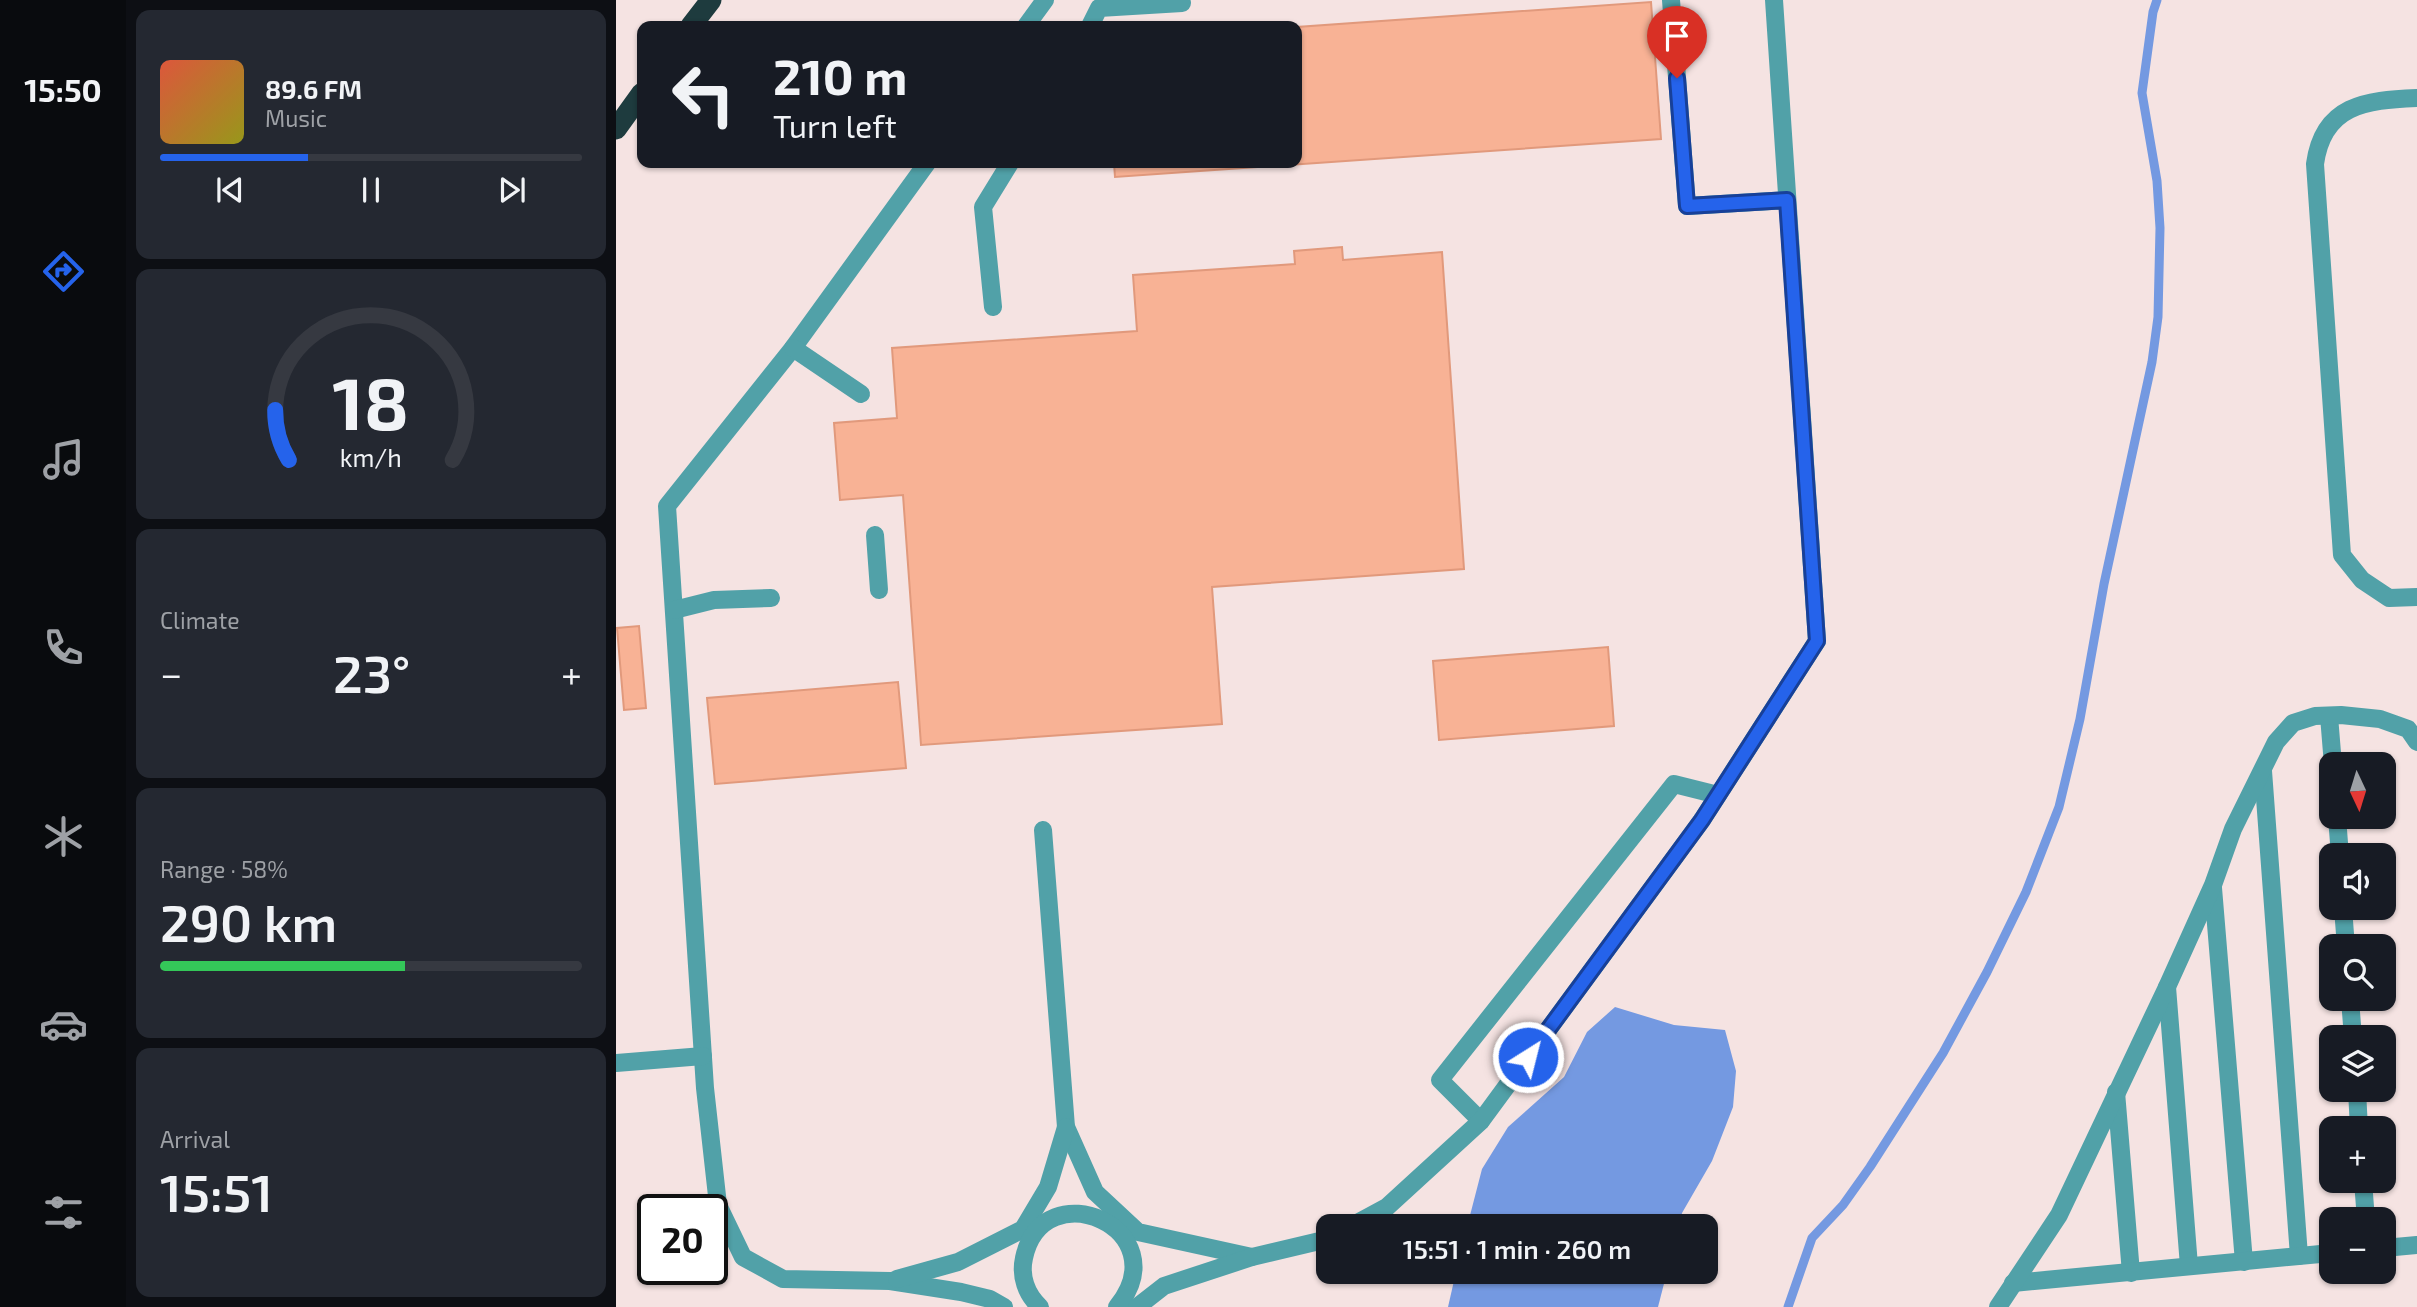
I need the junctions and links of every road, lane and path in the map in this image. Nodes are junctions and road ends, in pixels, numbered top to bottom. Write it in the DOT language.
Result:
graph roads {
  1 [pos="711,0"];
  2 [pos="1045,0"];
  3 [pos="1671,0"];
  4 [pos="1774,0"];
  5 [pos="1182,3"];
  6 [pos="695,21"];
  7 [pos="1035,21"];
  8 [pos="1092,21"];
  9 [pos="2417,98"];
  10 [pos="637,100"];
  11 [pos="616,129"];
  12 [pos="923,168"];
  13 [pos="1007,168"];
  14 [pos="1787,200"];
  15 [pos="993,307"];
  16 [pos="793,348"];
  17 [pos="861,394"];
  18 [pos="875,535"];
  19 [pos="879,590"];
  20 [pos="2417,597"];
  21 [pos="771,598"];
  22 [pos="674,610"];
  23 [pos="2329,716"];
  24 [pos="2417,742"];
  25 [pos="2332,752"];
  26 [pos="2263,768"];
  27 [pos="1718,795"];
  28 [pos="1043,830"];
  29 [pos="2213,885"];
  30 [pos="2167,987"];
  31 [pos="703,1056"];
  32 [pos="616,1063"];
  33 [pos="2116,1091"];
  34 [pos="1481,1122"];
  35 [pos="1066,1127"];
  36 [pos="1087,1214"];
  37 [pos="1374,1214"];
  38 [pos="1119,1215"];
  39 [pos="1051,1220"];
  40 [pos="1023,1229"];
  41 [pos="1316,1241"];
  42 [pos="1128,1244"];
  43 [pos="2417,1245"];
  44 [pos="2396,1247"];
  45 [pos="1027,1248"];
  46 [pos="2319,1254"];
  47 [pos="2299,1256"];
  48 [pos="1252,1257"];
  49 [pos="2244,1262"];
  50 [pos="2189,1266"];
  51 [pos="2131,1273"];
  52 [pos="890,1281"];
  53 [pos="2013,1283"];
  54 [pos="1028,1299"];
  55 [pos="1126,1304"];
  56 [pos="1004,1307"];
  57 [pos="1040,1307"];
  58 [pos="1998,1307"];
  1 -- 6 [label="highway"];
  2 -- 7 [label="lane"];
  3 -- 14 [label="lane"];
  4 -- 14 [label="lane"];
  5 -- 8 [label="lane"];
  9 -- 20 [label="lane"];
  10 -- 11 [label="highway"];
  12 -- 16 [label="lane"];
  13 -- 15 [label="lane"];
  14 -- 27 [label="lane"];
  16 -- 17 [label="lane"];
  16 -- 22 [label="lane"];
  18 -- 19 [label="lane"];
  21 -- 22 [label="lane"];
  22 -- 31 [label="lane"];
  23 -- 24 [label="lane"];
  23 -- 25 [label="lane"];
  23 -- 26 [label="lane"];
  26 -- 29 [label="lane"];
  26 -- 47 [label="lane"];
  27 -- 34 [label="lane"];
  27 -- 34 [label="lane"];
  28 -- 35 [label="lane"];
  29 -- 30 [label="lane"];
  29 -- 49 [label="lane"];
  30 -- 33 [label="lane"];
  30 -- 50 [label="lane"];
  31 -- 32 [label="lane"];
  31 -- 52 [label="lane"];
  33 -- 51 [label="lane"];
  33 -- 53 [label="lane"];
  34 -- 37 [label="lane"];
  35 -- 38 [label="lane"];
  35 -- 40 [label="lane"];
  36 -- 38 [label="lane"];
  36 -- 39 [label="lane"];
  36 -- 42 [label="lane"];
  38 -- 42 [label="lane"];
  38 -- 48 [label="lane"];
  39 -- 40 [label="lane"];
  39 -- 45 [label="lane"];
  40 -- 45 [label="lane"];
  40 -- 52 [label="lane"];
  41 -- 48 [label="lane"];
  42 -- 55 [label="lane"];
  43 -- 44 [label="lane"];
  45 -- 54 [label="lane"];
  46 -- 47 [label="lane"];
  47 -- 49 [label="lane"];
  48 -- 55 [label="lane"];
  49 -- 50 [label="lane"];
  50 -- 51 [label="lane"];
  51 -- 53 [label="lane"];
  52 -- 56 [label="lane"];
  53 -- 58 [label="lane"];
  54 -- 57 [label="lane"];
}
